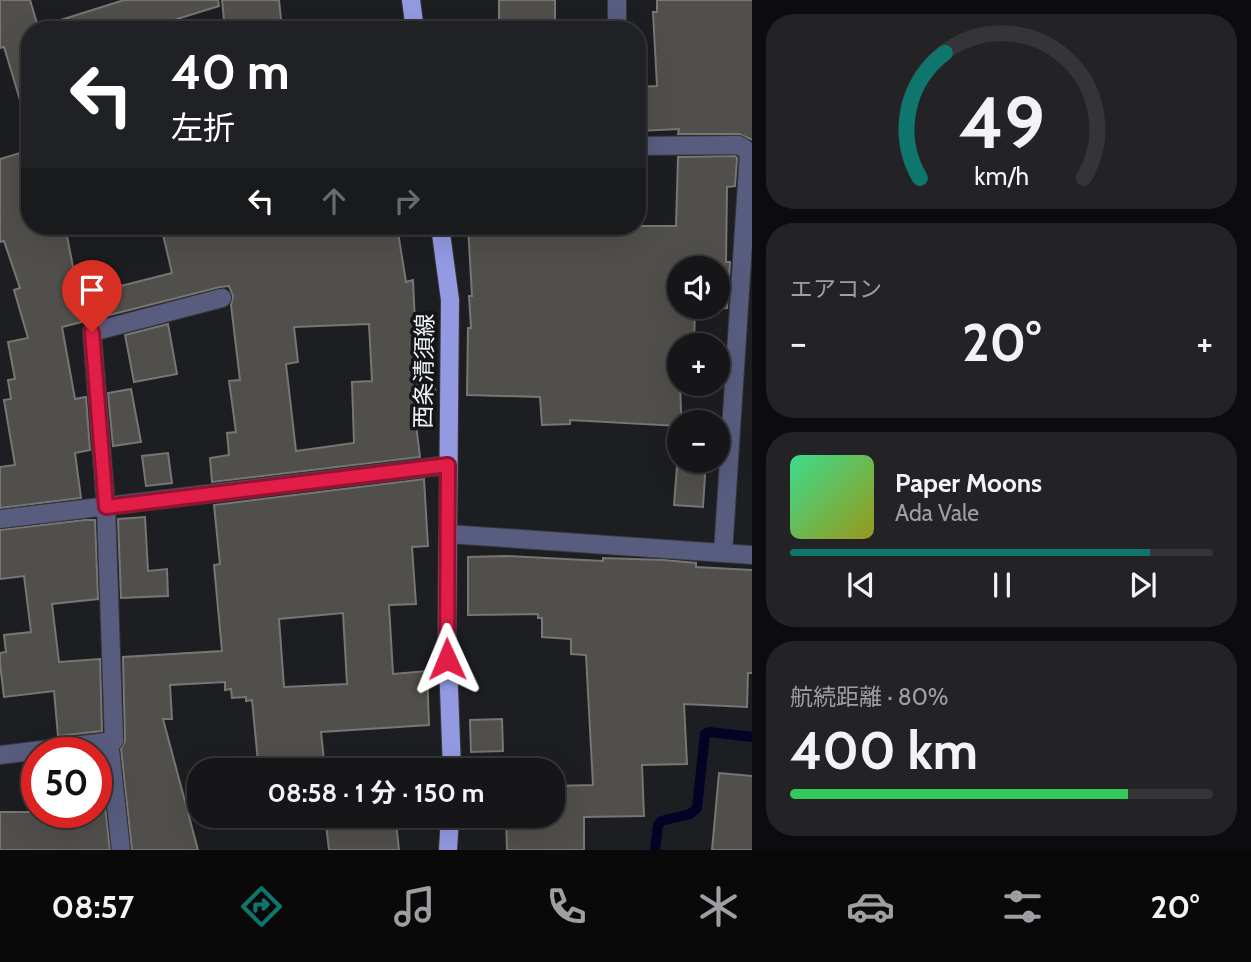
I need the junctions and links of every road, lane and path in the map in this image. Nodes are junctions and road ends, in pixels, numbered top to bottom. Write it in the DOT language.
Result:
graph roads {
  1 [pos="411,0"];
  2 [pos="617,0"];
  3 [pos="414,21"];
  4 [pos="617,21"];
  5 [pos="646,146"];
  6 [pos="441,235"];
  7 [pos="222,298"];
  8 [pos="448,465"];
  9 [pos="106,507"];
  10 [pos="0,519"];
  11 [pos="447,534"];
  12 [pos="723,553"];
  13 [pos="752,555"];
  14 [pos="112,741"];
  15 [pos="21,752"];
  16 [pos="0,755"];
  17 [pos="452,758"];
  18 [pos="112,768"];
  19 [pos="449,828"];
  20 [pos="121,850"];
  21 [pos="448,850"];
  1 -- 3 [label="main road"];
  2 -- 4 [label="street"];
  5 -- 12 [label="street"];
  6 -- 8 [label="main road, 西条清須線"];
  7 -- 9 [label="street"];
  8 -- 9 [label="street"];
  8 -- 11 [label="main road, 西条清須線"];
  9 -- 10 [label="street"];
  9 -- 14 [label="street"];
  11 -- 12 [label="street"];
  11 -- 17 [label="main road, 西条清須線"];
  12 -- 13 [label="street"];
  15 -- 16 [label="street"];
  18 -- 20 [label="street"];
  19 -- 21 [label="main road"];
}
